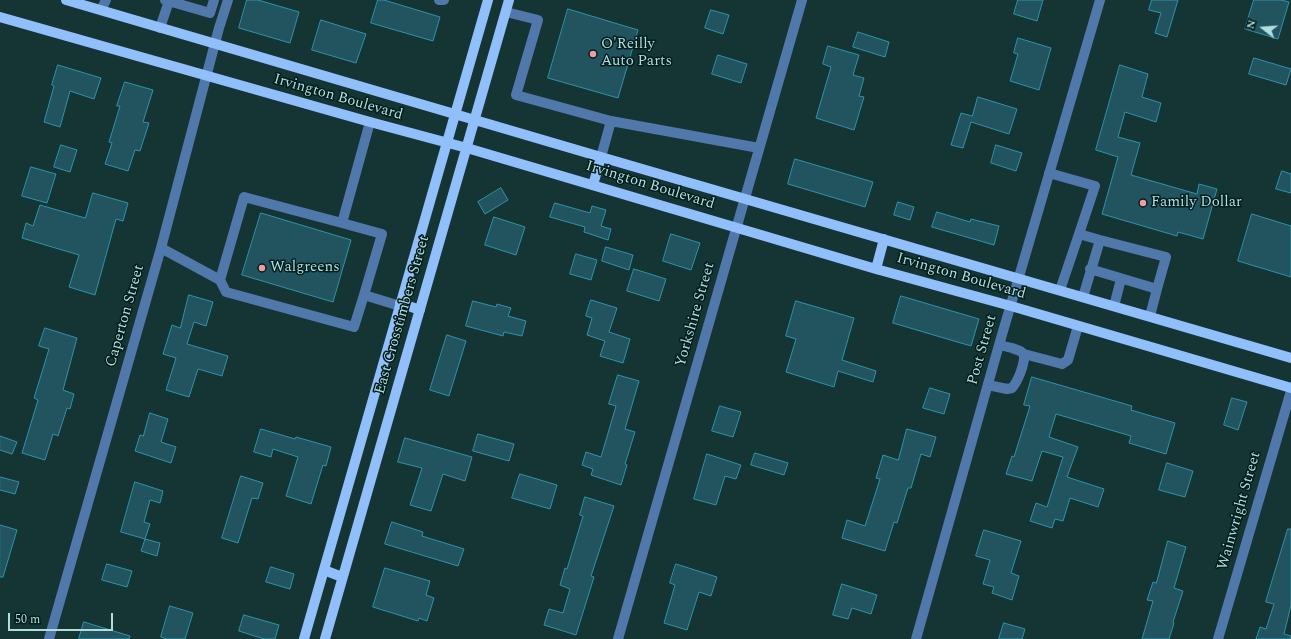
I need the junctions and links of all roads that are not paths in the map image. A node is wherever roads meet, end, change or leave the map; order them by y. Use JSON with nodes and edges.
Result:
{"nodes":[{"id":1,"x":66,"y":0,"type":"edge"},
{"id":2,"x":106,"y":0,"type":"edge"},
{"id":3,"x":167,"y":0,"type":"edge"},
{"id":4,"x":214,"y":0,"type":"edge"},
{"id":5,"x":228,"y":0,"type":"edge"},
{"id":6,"x":439,"y":0,"type":"edge"},
{"id":7,"x":444,"y":0,"type":"edge"},
{"id":8,"x":509,"y":0,"type":"edge"},
{"id":9,"x":802,"y":0,"type":"edge"},
{"id":10,"x":1100,"y":0,"type":"edge"},
{"id":11,"x":485,"y":1,"type":"edge"},
{"id":12,"x":101,"y":10,"type":"junction"},
{"id":13,"x":506,"y":12,"type":"junction"},
{"id":14,"x":0,"y":17,"type":"edge"},
{"id":15,"x":160,"y":28,"type":"junction"},
{"id":16,"x":215,"y":44,"type":"junction"},
{"id":17,"x":207,"y":76,"type":"junction"},
{"id":18,"x":455,"y":114,"type":"junction"},
{"id":19,"x":475,"y":120,"type":"junction"},
{"id":20,"x":611,"y":121,"type":"junction"},
{"id":21,"x":370,"y":122,"type":"junction"},
{"id":22,"x":447,"y":143,"type":"junction"},
{"id":23,"x":467,"y":148,"type":"junction"},
{"id":24,"x":759,"y":148,"type":"junction"},
{"id":25,"x":601,"y":157,"type":"junction"},
{"id":26,"x":1050,"y":173,"type":"junction"},
{"id":27,"x":593,"y":185,"type":"junction"},
{"id":28,"x":744,"y":199,"type":"junction"},
{"id":29,"x":342,"y":223,"type":"junction"},
{"id":30,"x":737,"y":228,"type":"junction"},
{"id":31,"x":1079,"y":234,"type":"junction"},
{"id":32,"x":884,"y":239,"type":"junction"},
{"id":33,"x":1100,"y":240,"type":"junction"},
{"id":34,"x":161,"y":248,"type":"junction"},
{"id":35,"x":876,"y":269,"type":"junction"},
{"id":36,"x":1090,"y":269,"type":"junction"},
{"id":37,"x":1019,"y":278,"type":"junction"},
{"id":38,"x":1121,"y":279,"type":"junction"},
{"id":39,"x":220,"y":280,"type":"junction"},
{"id":40,"x":1157,"y":289,"type":"junction"},
{"id":41,"x":1060,"y":290,"type":"junction"},
{"id":42,"x":364,"y":295,"type":"junction"},
{"id":43,"x":1082,"y":297,"type":"junction"},
{"id":44,"x":400,"y":305,"type":"junction"},
{"id":45,"x":1011,"y":306,"type":"junction"},
{"id":46,"x":1114,"y":306,"type":"junction"},
{"id":47,"x":420,"y":310,"type":"junction"},
{"id":48,"x":1150,"y":316,"type":"junction"},
{"id":49,"x":1078,"y":326,"type":"junction"},
{"id":50,"x":999,"y":345,"type":"junction"},
{"id":51,"x":1024,"y":354,"type":"junction"},
{"id":52,"x":1291,"y":358,"type":"edge"},
{"id":53,"x":988,"y":385,"type":"junction"},
{"id":54,"x":1291,"y":389,"type":"edge"},
{"id":55,"x":324,"y":570,"type":"junction"},
{"id":56,"x":342,"y":577,"type":"junction"},
{"id":57,"x":48,"y":639,"type":"edge"},
{"id":58,"x":304,"y":639,"type":"edge"},
{"id":59,"x":325,"y":639,"type":"edge"},
{"id":60,"x":618,"y":639,"type":"edge"},
{"id":61,"x":916,"y":639,"type":"edge"},
{"id":62,"x":1218,"y":639,"type":"edge"}],
"edges":[{"from":1,"to":12,"type":"main road","name":"Irvington Boulevard"},
{"from":2,"to":12,"type":"street"},
{"from":3,"to":4,"type":"street"},
{"from":3,"to":15,"type":"street"},
{"from":5,"to":16,"type":"street","name":"Caperton Street"},
{"from":6,"to":7,"type":"street"},
{"from":8,"to":13,"type":"main road","name":"East Crosstimbers Street"},
{"from":9,"to":24,"type":"street","name":"Yorkshire Street"},
{"from":10,"to":26,"type":"street","name":"Post Street"},
{"from":11,"to":18,"type":"main road","name":"East Crosstimbers Street"},
{"from":12,"to":15,"type":"main road","name":"Irvington Boulevard"},
{"from":13,"to":19,"type":"main road","name":"East Crosstimbers Street"},
{"from":13,"to":20,"type":"street"},
{"from":14,"to":17,"type":"main road","name":"Irvington Boulevard"},
{"from":15,"to":16,"type":"main road","name":"Irvington Boulevard"},
{"from":16,"to":17,"type":"street","name":"Caperton Street"},
{"from":16,"to":18,"type":"main road","name":"Irvington Boulevard"},
{"from":17,"to":21,"type":"main road","name":"Irvington Boulevard"},
{"from":17,"to":34,"type":"street","name":"Caperton Street"},
{"from":18,"to":19,"type":"main road","name":"Irvington Boulevard"},
{"from":18,"to":22,"type":"main road","name":"East Crosstimbers Street"},
{"from":19,"to":23,"type":"main road","name":"East Crosstimbers Street"},
{"from":19,"to":25,"type":"main road","name":"Irvington Boulevard"},
{"from":20,"to":24,"type":"street"},
{"from":20,"to":25,"type":"street"},
{"from":21,"to":22,"type":"main road","name":"Irvington Boulevard"},
{"from":21,"to":29,"type":"street"},
{"from":22,"to":23,"type":"main road","name":"Irvington Boulevard"},
{"from":22,"to":44,"type":"main road","name":"East Crosstimbers Street"},
{"from":23,"to":27,"type":"main road","name":"Irvington Boulevard"},
{"from":23,"to":47,"type":"main road","name":"East Crosstimbers Street"},
{"from":24,"to":28,"type":"street","name":"Yorkshire Street"},
{"from":25,"to":27,"type":"main road"},
{"from":25,"to":28,"type":"main road","name":"Irvington Boulevard"},
{"from":26,"to":31,"type":"street"},
{"from":26,"to":37,"type":"street","name":"Post Street"},
{"from":27,"to":30,"type":"main road","name":"Irvington Boulevard"},
{"from":28,"to":30,"type":"street","name":"Yorkshire Street"},
{"from":28,"to":32,"type":"main road","name":"Irvington Boulevard"},
{"from":29,"to":39,"type":"street"},
{"from":29,"to":42,"type":"street"},
{"from":30,"to":35,"type":"main road","name":"Irvington Boulevard"},
{"from":30,"to":60,"type":"street","name":"Yorkshire Street"},
{"from":31,"to":33,"type":"street"},
{"from":31,"to":41,"type":"street"},
{"from":32,"to":35,"type":"main road"},
{"from":32,"to":37,"type":"main road","name":"Irvington Boulevard"},
{"from":33,"to":36,"type":"street"},
{"from":33,"to":40,"type":"street"},
{"from":34,"to":39,"type":"street"},
{"from":34,"to":57,"type":"street","name":"Caperton Street"},
{"from":35,"to":45,"type":"main road","name":"Irvington Boulevard"},
{"from":36,"to":38,"type":"street"},
{"from":36,"to":43,"type":"street"},
{"from":37,"to":41,"type":"main road","name":"Irvington Boulevard"},
{"from":37,"to":45,"type":"street","name":"Post Street"},
{"from":38,"to":40,"type":"street"},
{"from":38,"to":46,"type":"street"},
{"from":39,"to":42,"type":"street"},
{"from":40,"to":48,"type":"street"},
{"from":41,"to":43,"type":"main road","name":"Irvington Boulevard"},
{"from":42,"to":44,"type":"street"},
{"from":43,"to":46,"type":"main road","name":"Irvington Boulevard"},
{"from":44,"to":47,"type":"main road"},
{"from":44,"to":55,"type":"main road","name":"East Crosstimbers Street"},
{"from":45,"to":49,"type":"main road","name":"Irvington Boulevard"},
{"from":45,"to":50,"type":"street","name":"Post Street"},
{"from":46,"to":48,"type":"main road","name":"Irvington Boulevard"},
{"from":47,"to":56,"type":"main road","name":"East Crosstimbers Street"},
{"from":48,"to":52,"type":"main road","name":"Irvington Boulevard"},
{"from":49,"to":51,"type":"street"},
{"from":49,"to":54,"type":"main road","name":"Irvington Boulevard"},
{"from":50,"to":51,"type":"street"},
{"from":50,"to":53,"type":"street","name":"Post Street"},
{"from":51,"to":53,"type":"street"},
{"from":53,"to":61,"type":"street","name":"Post Street"},
{"from":54,"to":62,"type":"street","name":"Wainwright Street"},
{"from":55,"to":56,"type":"main road"},
{"from":55,"to":58,"type":"main road","name":"East Crosstimbers Street"},
{"from":56,"to":59,"type":"main road","name":"East Crosstimbers Street"}]}
